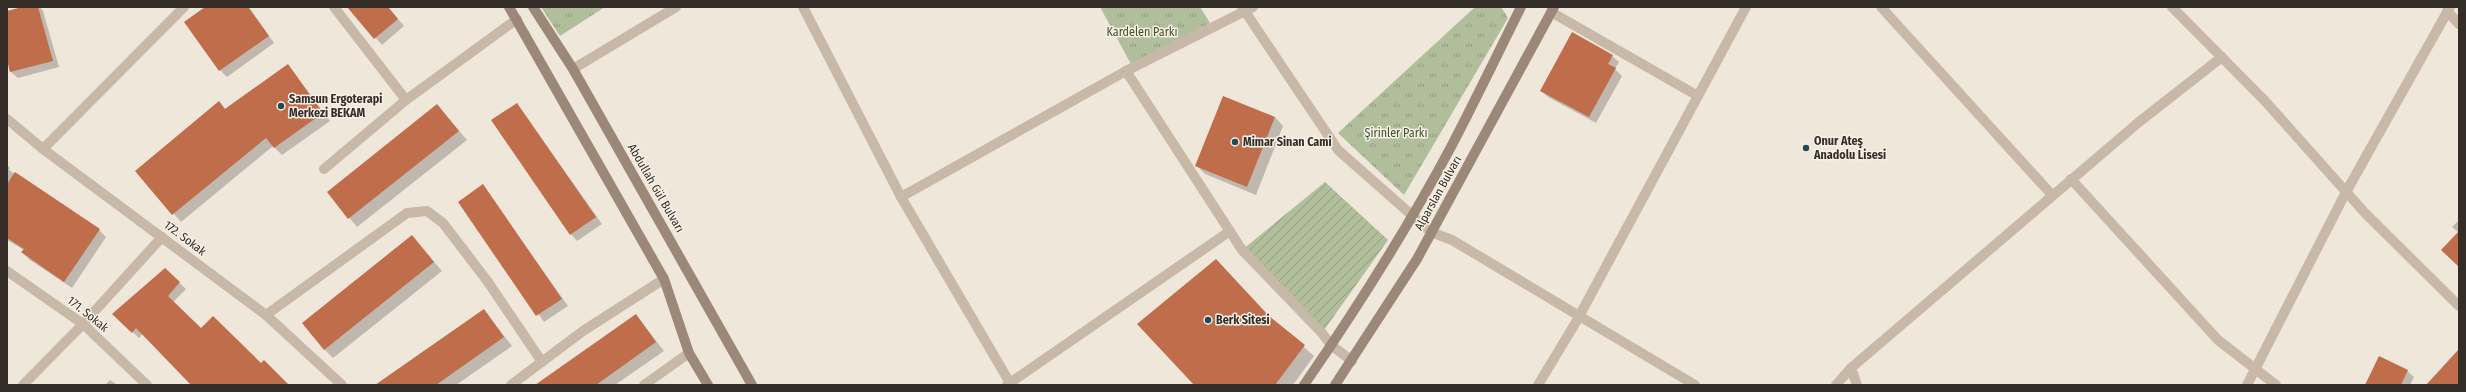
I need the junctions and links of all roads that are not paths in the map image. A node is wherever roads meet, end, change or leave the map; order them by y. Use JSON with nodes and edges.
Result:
{"nodes":[{"id":1,"x":184,"y":7,"type":"edge"},
{"id":2,"x":334,"y":7,"type":"edge"},
{"id":3,"x":509,"y":7,"type":"edge"},
{"id":4,"x":533,"y":7,"type":"edge"},
{"id":5,"x":676,"y":7,"type":"edge"},
{"id":6,"x":803,"y":7,"type":"edge"},
{"id":7,"x":1521,"y":7,"type":"edge"},
{"id":8,"x":1746,"y":7,"type":"edge"},
{"id":9,"x":1881,"y":7,"type":"edge"},
{"id":10,"x":2172,"y":7,"type":"edge"},
{"id":11,"x":1247,"y":8,"type":"edge"},
{"id":12,"x":1553,"y":9,"type":"edge"},
{"id":13,"x":2449,"y":9,"type":"edge"},
{"id":14,"x":517,"y":19,"type":"junction"},
{"id":15,"x":2459,"y":24,"type":"edge"},
{"id":16,"x":2222,"y":57,"type":"junction"},
{"id":17,"x":574,"y":68,"type":"junction"},
{"id":18,"x":1126,"y":71,"type":"junction"},
{"id":19,"x":1698,"y":96,"type":"junction"},
{"id":20,"x":406,"y":100,"type":"junction"},
{"id":21,"x":7,"y":119,"type":"edge"},
{"id":22,"x":43,"y":149,"type":"junction"},
{"id":23,"x":324,"y":169,"type":"dead end"},
{"id":24,"x":2071,"y":179,"type":"junction"},
{"id":25,"x":2346,"y":192,"type":"junction"},
{"id":26,"x":2052,"y":195,"type":"junction"},
{"id":27,"x":901,"y":197,"type":"junction"},
{"id":28,"x":1412,"y":216,"type":"junction"},
{"id":29,"x":1230,"y":230,"type":"junction"},
{"id":30,"x":1431,"y":232,"type":"junction"},
{"id":31,"x":162,"y":237,"type":"junction"},
{"id":32,"x":7,"y":271,"type":"edge"},
{"id":33,"x":664,"y":279,"type":"junction"},
{"id":34,"x":2459,"y":306,"type":"edge"},
{"id":35,"x":266,"y":315,"type":"junction"},
{"id":36,"x":1579,"y":315,"type":"junction"},
{"id":37,"x":83,"y":324,"type":"junction"},
{"id":38,"x":1331,"y":345,"type":"junction"},
{"id":39,"x":689,"y":352,"type":"junction"},
{"id":40,"x":1352,"y":361,"type":"junction"},
{"id":41,"x":542,"y":362,"type":"junction"},
{"id":42,"x":1851,"y":368,"type":"junction"},
{"id":43,"x":2256,"y":368,"type":"junction"},
{"id":44,"x":1009,"y":384,"type":"edge"},
{"id":45,"x":23,"y":385,"type":"edge"},
{"id":46,"x":147,"y":385,"type":"edge"},
{"id":47,"x":342,"y":385,"type":"edge"},
{"id":48,"x":511,"y":385,"type":"edge"},
{"id":49,"x":644,"y":385,"type":"edge"},
{"id":50,"x":708,"y":385,"type":"edge"},
{"id":51,"x":752,"y":385,"type":"edge"},
{"id":52,"x":1304,"y":385,"type":"edge"},
{"id":53,"x":1334,"y":385,"type":"edge"},
{"id":54,"x":1538,"y":385,"type":"edge"},
{"id":55,"x":1695,"y":385,"type":"edge"},
{"id":56,"x":1836,"y":385,"type":"edge"},
{"id":57,"x":1858,"y":385,"type":"edge"},
{"id":58,"x":2247,"y":385,"type":"edge"},
{"id":59,"x":2276,"y":385,"type":"edge"}],
"edges":[{"from":1,"to":22,"type":"street"},
{"from":2,"to":20,"type":"street"},
{"from":3,"to":14,"type":"main road"},
{"from":4,"to":17,"type":"main road","name":"Abdullah Gül Bulvarı"},
{"from":5,"to":17,"type":"street"},
{"from":6,"to":27,"type":"street"},
{"from":7,"to":28,"type":"main road","name":"Alparslan Bulvarı"},
{"from":8,"to":19,"type":"street"},
{"from":9,"to":26,"type":"street"},
{"from":10,"to":16,"type":"street"},
{"from":11,"to":18,"type":"street"},
{"from":11,"to":28,"type":"street"},
{"from":12,"to":19,"type":"street"},
{"from":12,"to":30,"type":"main road","name":"Alparslan Bulvarı"},
{"from":13,"to":15,"type":"street"},
{"from":13,"to":25,"type":"street"},
{"from":14,"to":20,"type":"street"},
{"from":14,"to":33,"type":"main road"},
{"from":16,"to":24,"type":"street"},
{"from":16,"to":25,"type":"street"},
{"from":17,"to":51,"type":"main road","name":"Abdullah Gül Bulvarı"},
{"from":18,"to":27,"type":"street"},
{"from":18,"to":29,"type":"street"},
{"from":19,"to":36,"type":"street"},
{"from":20,"to":23,"type":"street"},
{"from":21,"to":22,"type":"street","name":"172. Sokak"},
{"from":22,"to":31,"type":"street","name":"172. Sokak"},
{"from":24,"to":26,"type":"street"},
{"from":24,"to":43,"type":"street"},
{"from":25,"to":34,"type":"street"},
{"from":25,"to":43,"type":"street"},
{"from":26,"to":42,"type":"street"},
{"from":27,"to":44,"type":"street"},
{"from":28,"to":30,"type":"street"},
{"from":28,"to":38,"type":"main road","name":"Alparslan Bulvarı"},
{"from":29,"to":38,"type":"street"},
{"from":29,"to":44,"type":"street"},
{"from":30,"to":36,"type":"street"},
{"from":30,"to":40,"type":"main road","name":"Alparslan Bulvarı"},
{"from":31,"to":35,"type":"street","name":"172. Sokak"},
{"from":31,"to":37,"type":"street"},
{"from":32,"to":37,"type":"street","name":"171. Sokak"},
{"from":33,"to":39,"type":"main road"},
{"from":33,"to":41,"type":"street"},
{"from":35,"to":41,"type":"street"},
{"from":35,"to":47,"type":"street","name":"172. Sokak"},
{"from":36,"to":54,"type":"street"},
{"from":36,"to":55,"type":"street"},
{"from":37,"to":45,"type":"street"},
{"from":37,"to":46,"type":"street","name":"171. Sokak"},
{"from":38,"to":40,"type":"street"},
{"from":38,"to":52,"type":"main road","name":"Alparslan Bulvarı"},
{"from":39,"to":49,"type":"street"},
{"from":39,"to":50,"type":"main road"},
{"from":40,"to":53,"type":"main road","name":"Alparslan Bulvarı"},
{"from":41,"to":48,"type":"street"},
{"from":42,"to":56,"type":"street"},
{"from":42,"to":57,"type":"street"},
{"from":43,"to":58,"type":"street"},
{"from":43,"to":59,"type":"street"}]}
